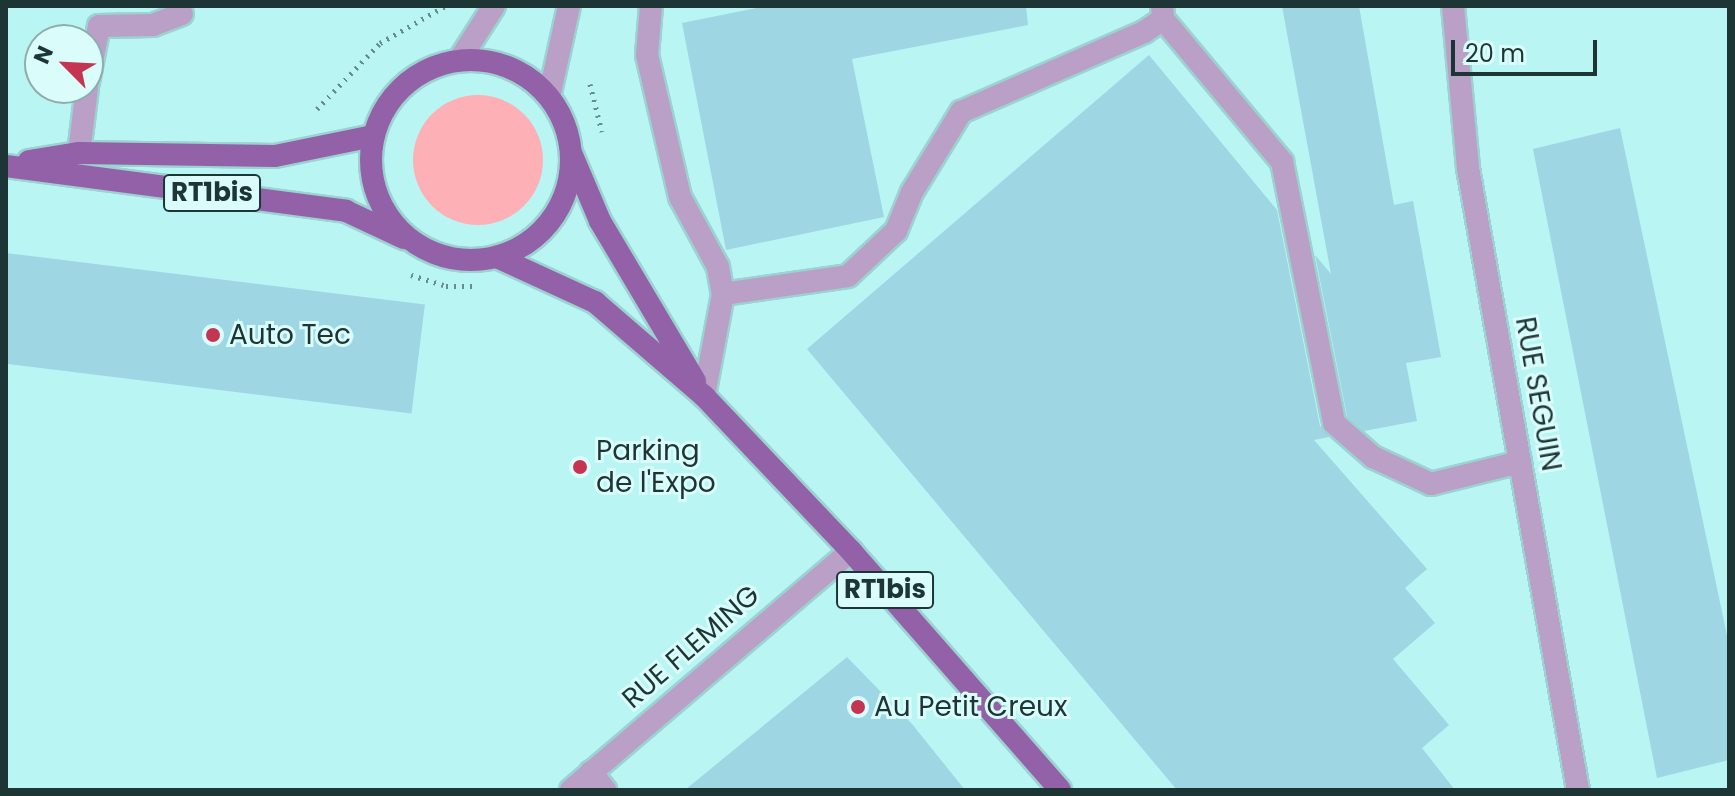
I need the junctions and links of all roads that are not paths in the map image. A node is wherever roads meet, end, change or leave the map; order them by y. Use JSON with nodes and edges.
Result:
{"nodes":[{"id":1,"x":494,"y":6,"type":"edge"},
{"id":2,"x":569,"y":6,"type":"edge"},
{"id":3,"x":651,"y":6,"type":"edge"},
{"id":4,"x":1453,"y":6,"type":"edge"},
{"id":5,"x":188,"y":9,"type":"edge"},
{"id":6,"x":1163,"y":12,"type":"edge"},
{"id":7,"x":104,"y":26,"type":"edge"},
{"id":8,"x":460,"y":59,"type":"junction"},
{"id":9,"x":549,"y":97,"type":"junction"},
{"id":10,"x":85,"y":104,"type":"edge"},
{"id":11,"x":373,"y":136,"type":"junction"},
{"id":12,"x":79,"y":153,"type":"junction"},
{"id":13,"x":572,"y":154,"type":"junction"},
{"id":14,"x":6,"y":166,"type":"edge"},
{"id":15,"x":412,"y":242,"type":"junction"},
{"id":16,"x":497,"y":257,"type":"junction"},
{"id":17,"x":723,"y":294,"type":"junction"},
{"id":18,"x":704,"y":396,"type":"junction"},
{"id":19,"x":1520,"y":462,"type":"junction"},
{"id":20,"x":851,"y":551,"type":"junction"},
{"id":21,"x":598,"y":781,"type":"edge"},
{"id":22,"x":571,"y":790,"type":"edge"},
{"id":23,"x":1060,"y":790,"type":"edge"},
{"id":24,"x":1578,"y":790,"type":"edge"}],
"edges":[{"from":1,"to":8,"type":"street"},
{"from":2,"to":9,"type":"street"},
{"from":3,"to":17,"type":"street"},
{"from":4,"to":19,"type":"street","name":"RUE SEGUIN"},
{"from":5,"to":7,"type":"street"},
{"from":6,"to":17,"type":"street"},
{"from":6,"to":19,"type":"street"},
{"from":8,"to":9,"type":"main road"},
{"from":8,"to":11,"type":"main road"},
{"from":9,"to":13,"type":"main road"},
{"from":10,"to":12,"type":"street"},
{"from":11,"to":12,"type":"main road","number":"RT1bis"},
{"from":11,"to":15,"type":"main road"},
{"from":12,"to":14,"type":"main road","number":"RT1bis"},
{"from":13,"to":16,"type":"main road"},
{"from":13,"to":18,"type":"main road","number":"RT1bis"},
{"from":14,"to":15,"type":"main road","number":"RT1bis"},
{"from":15,"to":16,"type":"main road"},
{"from":16,"to":18,"type":"main road","number":"RT1bis"},
{"from":17,"to":18,"type":"street"},
{"from":18,"to":20,"type":"main road","number":"RT1bis"},
{"from":19,"to":24,"type":"street","name":"RUE SEGUIN"},
{"from":20,"to":21,"type":"street","name":"RUE FLEMING"},
{"from":20,"to":23,"type":"main road","number":"RT1bis"},
{"from":21,"to":22,"type":"street","name":"RUE FLEMING"}]}
